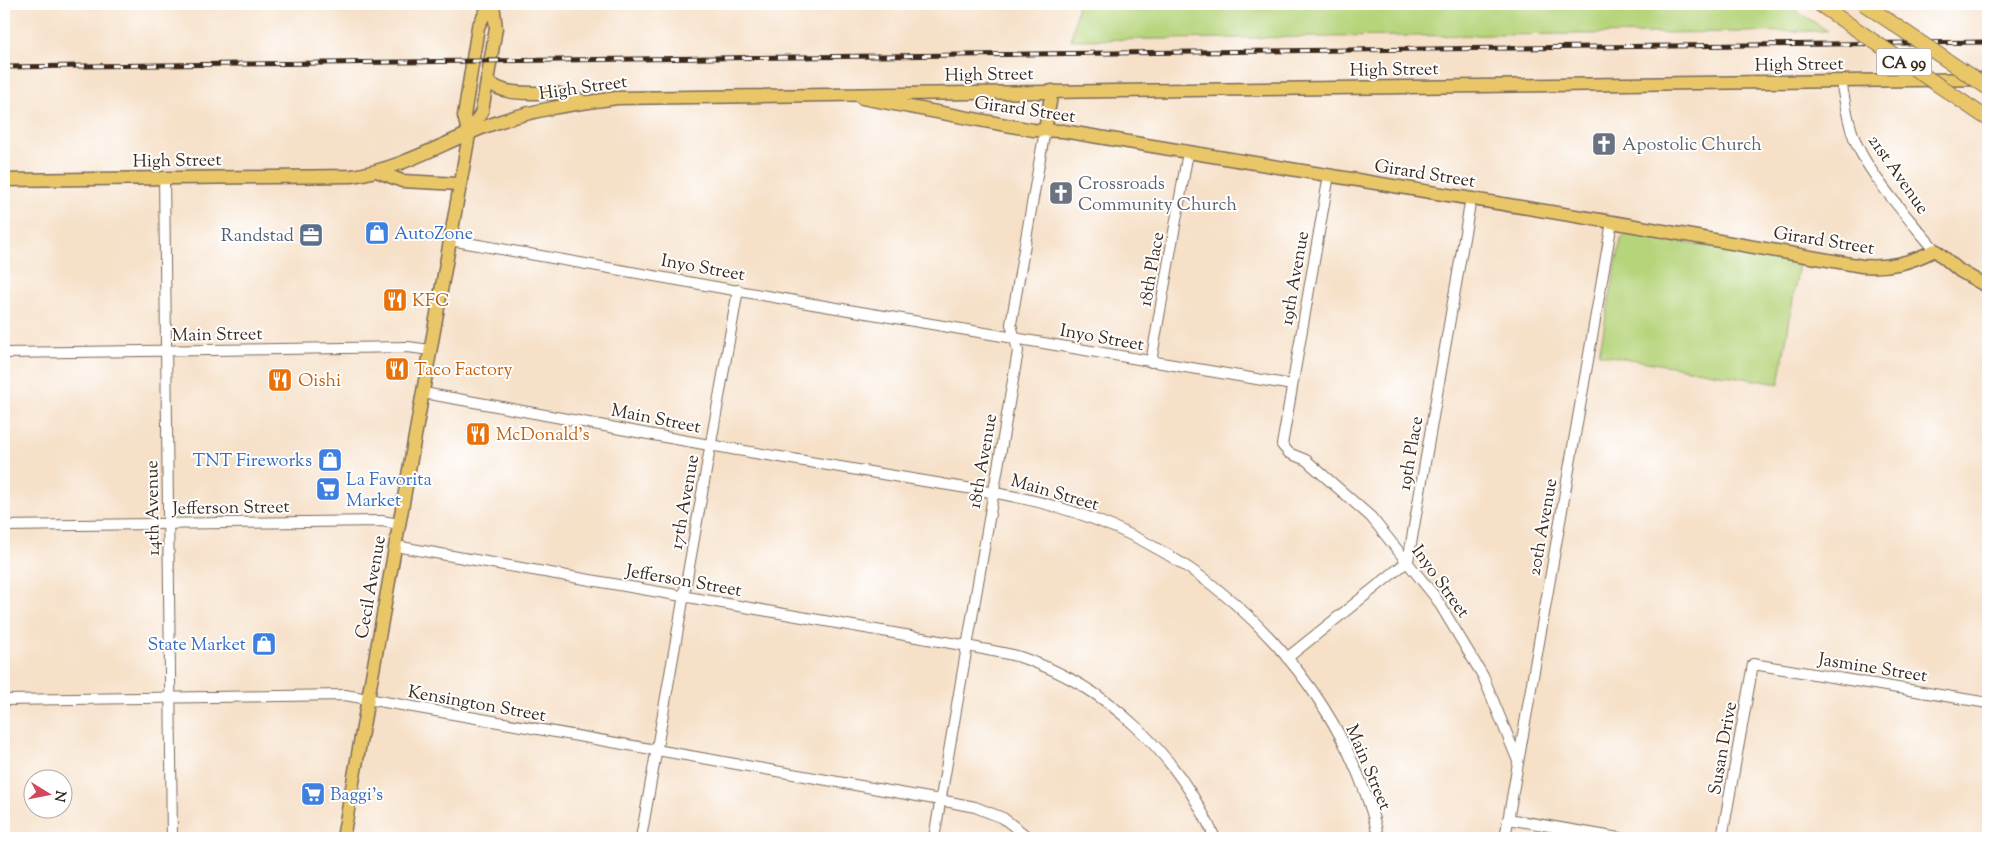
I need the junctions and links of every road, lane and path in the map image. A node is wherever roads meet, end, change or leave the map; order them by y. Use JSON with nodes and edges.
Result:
{"nodes":[{"id":1,"x":491,"y":4,"type":"edge"},
{"id":2,"x":1819,"y":4,"type":"edge"},
{"id":3,"x":1864,"y":4,"type":"edge"},
{"id":4,"x":1988,"y":79,"type":"edge"},
{"id":5,"x":487,"y":81,"type":"junction"},
{"id":6,"x":1841,"y":81,"type":"junction"},
{"id":7,"x":1988,"y":88,"type":"edge"},
{"id":8,"x":1052,"y":90,"type":"junction"},
{"id":9,"x":843,"y":93,"type":"junction"},
{"id":10,"x":587,"y":102,"type":"junction"},
{"id":11,"x":1988,"y":119,"type":"edge"},
{"id":12,"x":1045,"y":130,"type":"junction"},
{"id":13,"x":469,"y":135,"type":"junction"},
{"id":14,"x":1188,"y":152,"type":"junction"},
{"id":15,"x":379,"y":172,"type":"junction"},
{"id":16,"x":1329,"y":175,"type":"junction"},
{"id":17,"x":164,"y":177,"type":"junction"},
{"id":18,"x":4,"y":180,"type":"edge"},
{"id":19,"x":460,"y":184,"type":"junction"},
{"id":20,"x":1471,"y":198,"type":"junction"},
{"id":21,"x":1612,"y":222,"type":"junction"},
{"id":22,"x":450,"y":240,"type":"junction"},
{"id":23,"x":1935,"y":250,"type":"junction"},
{"id":24,"x":1988,"y":287,"type":"edge"},
{"id":25,"x":738,"y":290,"type":"junction"},
{"id":26,"x":1014,"y":338,"type":"junction"},
{"id":27,"x":167,"y":350,"type":"junction"},
{"id":28,"x":430,"y":350,"type":"junction"},
{"id":29,"x":4,"y":353,"type":"edge"},
{"id":30,"x":1151,"y":362,"type":"junction"},
{"id":31,"x":1292,"y":385,"type":"junction"},
{"id":32,"x":422,"y":393,"type":"junction"},
{"id":33,"x":710,"y":446,"type":"junction"},
{"id":34,"x":994,"y":493,"type":"junction"},
{"id":35,"x":169,"y":524,"type":"junction"},
{"id":36,"x":399,"y":524,"type":"junction"},
{"id":37,"x":4,"y":526,"type":"edge"},
{"id":38,"x":395,"y":546,"type":"junction"},
{"id":39,"x":1408,"y":561,"type":"junction"},
{"id":40,"x":684,"y":596,"type":"junction"},
{"id":41,"x":968,"y":646,"type":"junction"},
{"id":42,"x":1287,"y":658,"type":"junction"},
{"id":43,"x":1753,"y":664,"type":"joint"},
{"id":44,"x":171,"y":697,"type":"junction"},
{"id":45,"x":4,"y":700,"type":"edge"},
{"id":46,"x":368,"y":700,"type":"junction"},
{"id":47,"x":1988,"y":703,"type":"edge"},
{"id":48,"x":656,"y":750,"type":"junction"},
{"id":49,"x":1518,"y":761,"type":"junction"},
{"id":50,"x":940,"y":800,"type":"junction"},
{"id":51,"x":1508,"y":819,"type":"junction"},
{"id":52,"x":172,"y":838,"type":"edge"},
{"id":53,"x":343,"y":838,"type":"edge"},
{"id":54,"x":641,"y":838,"type":"edge"},
{"id":55,"x":934,"y":838,"type":"edge"},
{"id":56,"x":1029,"y":838,"type":"edge"},
{"id":57,"x":1215,"y":838,"type":"edge"},
{"id":58,"x":1379,"y":838,"type":"edge"},
{"id":59,"x":1505,"y":838,"type":"edge"},
{"id":60,"x":1620,"y":838,"type":"edge"},
{"id":61,"x":1722,"y":838,"type":"edge"}],
"edges":[{"from":1,"to":5,"type":"main road","name":"Cecil Avenue"},
{"from":1,"to":13,"type":"main road","name":"Cecil Avenue"},
{"from":2,"to":11,"type":"highway","number":"CA 99","bridge":true},
{"from":3,"to":7,"type":"highway","number":"CA 99","bridge":true},
{"from":4,"to":6,"type":"main road","name":"High Street"},
{"from":5,"to":10,"type":"main road"},
{"from":5,"to":13,"type":"main road","name":"Cecil Avenue"},
{"from":6,"to":8,"type":"main road","name":"High Street"},
{"from":6,"to":23,"type":"street","name":"21st Avenue"},
{"from":8,"to":9,"type":"main road","name":"High Street"},
{"from":8,"to":12,"type":"main road","name":"18th Avenue"},
{"from":9,"to":10,"type":"main road","name":"High Street"},
{"from":9,"to":12,"type":"main road","name":"Girard Street"},
{"from":10,"to":13,"type":"main road","name":"High Street"},
{"from":12,"to":14,"type":"main road","name":"Girard Street"},
{"from":12,"to":26,"type":"street","name":"18th Avenue"},
{"from":13,"to":15,"type":"main road","name":"High Street"},
{"from":13,"to":19,"type":"main road","name":"Cecil Avenue"},
{"from":14,"to":16,"type":"main road","name":"Girard Street"},
{"from":14,"to":30,"type":"street","name":"18th Place"},
{"from":15,"to":17,"type":"main road","name":"High Street"},
{"from":15,"to":19,"type":"main road"},
{"from":16,"to":20,"type":"main road","name":"Girard Street"},
{"from":16,"to":31,"type":"street","name":"19th Avenue"},
{"from":17,"to":18,"type":"main road","name":"High Street"},
{"from":17,"to":27,"type":"street","name":"14th Avenue"},
{"from":19,"to":22,"type":"main road","name":"Cecil Avenue"},
{"from":20,"to":21,"type":"main road","name":"Girard Street"},
{"from":20,"to":39,"type":"street","name":"19th Place"},
{"from":21,"to":23,"type":"main road","name":"Girard Street"},
{"from":21,"to":49,"type":"street","name":"20th Avenue"},
{"from":22,"to":25,"type":"street","name":"Inyo Street"},
{"from":22,"to":28,"type":"main road","name":"Cecil Avenue"},
{"from":23,"to":24,"type":"main road"},
{"from":25,"to":26,"type":"street","name":"Inyo Street"},
{"from":25,"to":33,"type":"street","name":"17th Avenue"},
{"from":26,"to":30,"type":"street","name":"Inyo Street"},
{"from":26,"to":34,"type":"street","name":"18th Avenue"},
{"from":27,"to":28,"type":"street","name":"Main Street"},
{"from":27,"to":29,"type":"street","name":"Main Street"},
{"from":27,"to":35,"type":"street","name":"14th Avenue"},
{"from":28,"to":32,"type":"main road","name":"Cecil Avenue"},
{"from":30,"to":31,"type":"street","name":"Inyo Street"},
{"from":31,"to":39,"type":"street","name":"Inyo Street"},
{"from":32,"to":33,"type":"street","name":"Main Street"},
{"from":32,"to":36,"type":"main road","name":"Cecil Avenue"},
{"from":33,"to":34,"type":"street","name":"Main Street"},
{"from":33,"to":40,"type":"street","name":"17th Avenue"},
{"from":34,"to":41,"type":"street","name":"18th Avenue"},
{"from":34,"to":42,"type":"street","name":"Main Street"},
{"from":35,"to":36,"type":"street","name":"Jefferson Street"},
{"from":35,"to":37,"type":"street","name":"Jefferson Street"},
{"from":35,"to":44,"type":"street","name":"14th Avenue"},
{"from":36,"to":38,"type":"main road","name":"Cecil Avenue"},
{"from":38,"to":40,"type":"street","name":"Jefferson Street"},
{"from":38,"to":46,"type":"main road","name":"Cecil Avenue"},
{"from":39,"to":42,"type":"street"},
{"from":39,"to":49,"type":"street","name":"Inyo Street"},
{"from":40,"to":41,"type":"street","name":"Jefferson Street"},
{"from":40,"to":48,"type":"street","name":"17th Avenue"},
{"from":41,"to":50,"type":"street","name":"18th Avenue"},
{"from":41,"to":57,"type":"street","name":"Jefferson Street"},
{"from":42,"to":58,"type":"street","name":"Main Street"},
{"from":43,"to":47,"type":"street","name":"Jasmine Street"},
{"from":43,"to":61,"type":"street","name":"Susan Drive"},
{"from":44,"to":45,"type":"street","name":"Kensington Street"},
{"from":44,"to":46,"type":"street","name":"Kensington Street"},
{"from":44,"to":52,"type":"street","name":"14th Avenue"},
{"from":46,"to":48,"type":"street","name":"Kensington Street"},
{"from":46,"to":53,"type":"main road","name":"Cecil Avenue"},
{"from":48,"to":50,"type":"street","name":"Kensington Street"},
{"from":48,"to":54,"type":"street","name":"17th Avenue"},
{"from":49,"to":51,"type":"street","name":"20th Avenue"},
{"from":50,"to":55,"type":"street","name":"18th Avenue"},
{"from":50,"to":56,"type":"street","name":"Kensington Street"},
{"from":51,"to":59,"type":"street","name":"20th Avenue"},
{"from":51,"to":60,"type":"street"}]}
